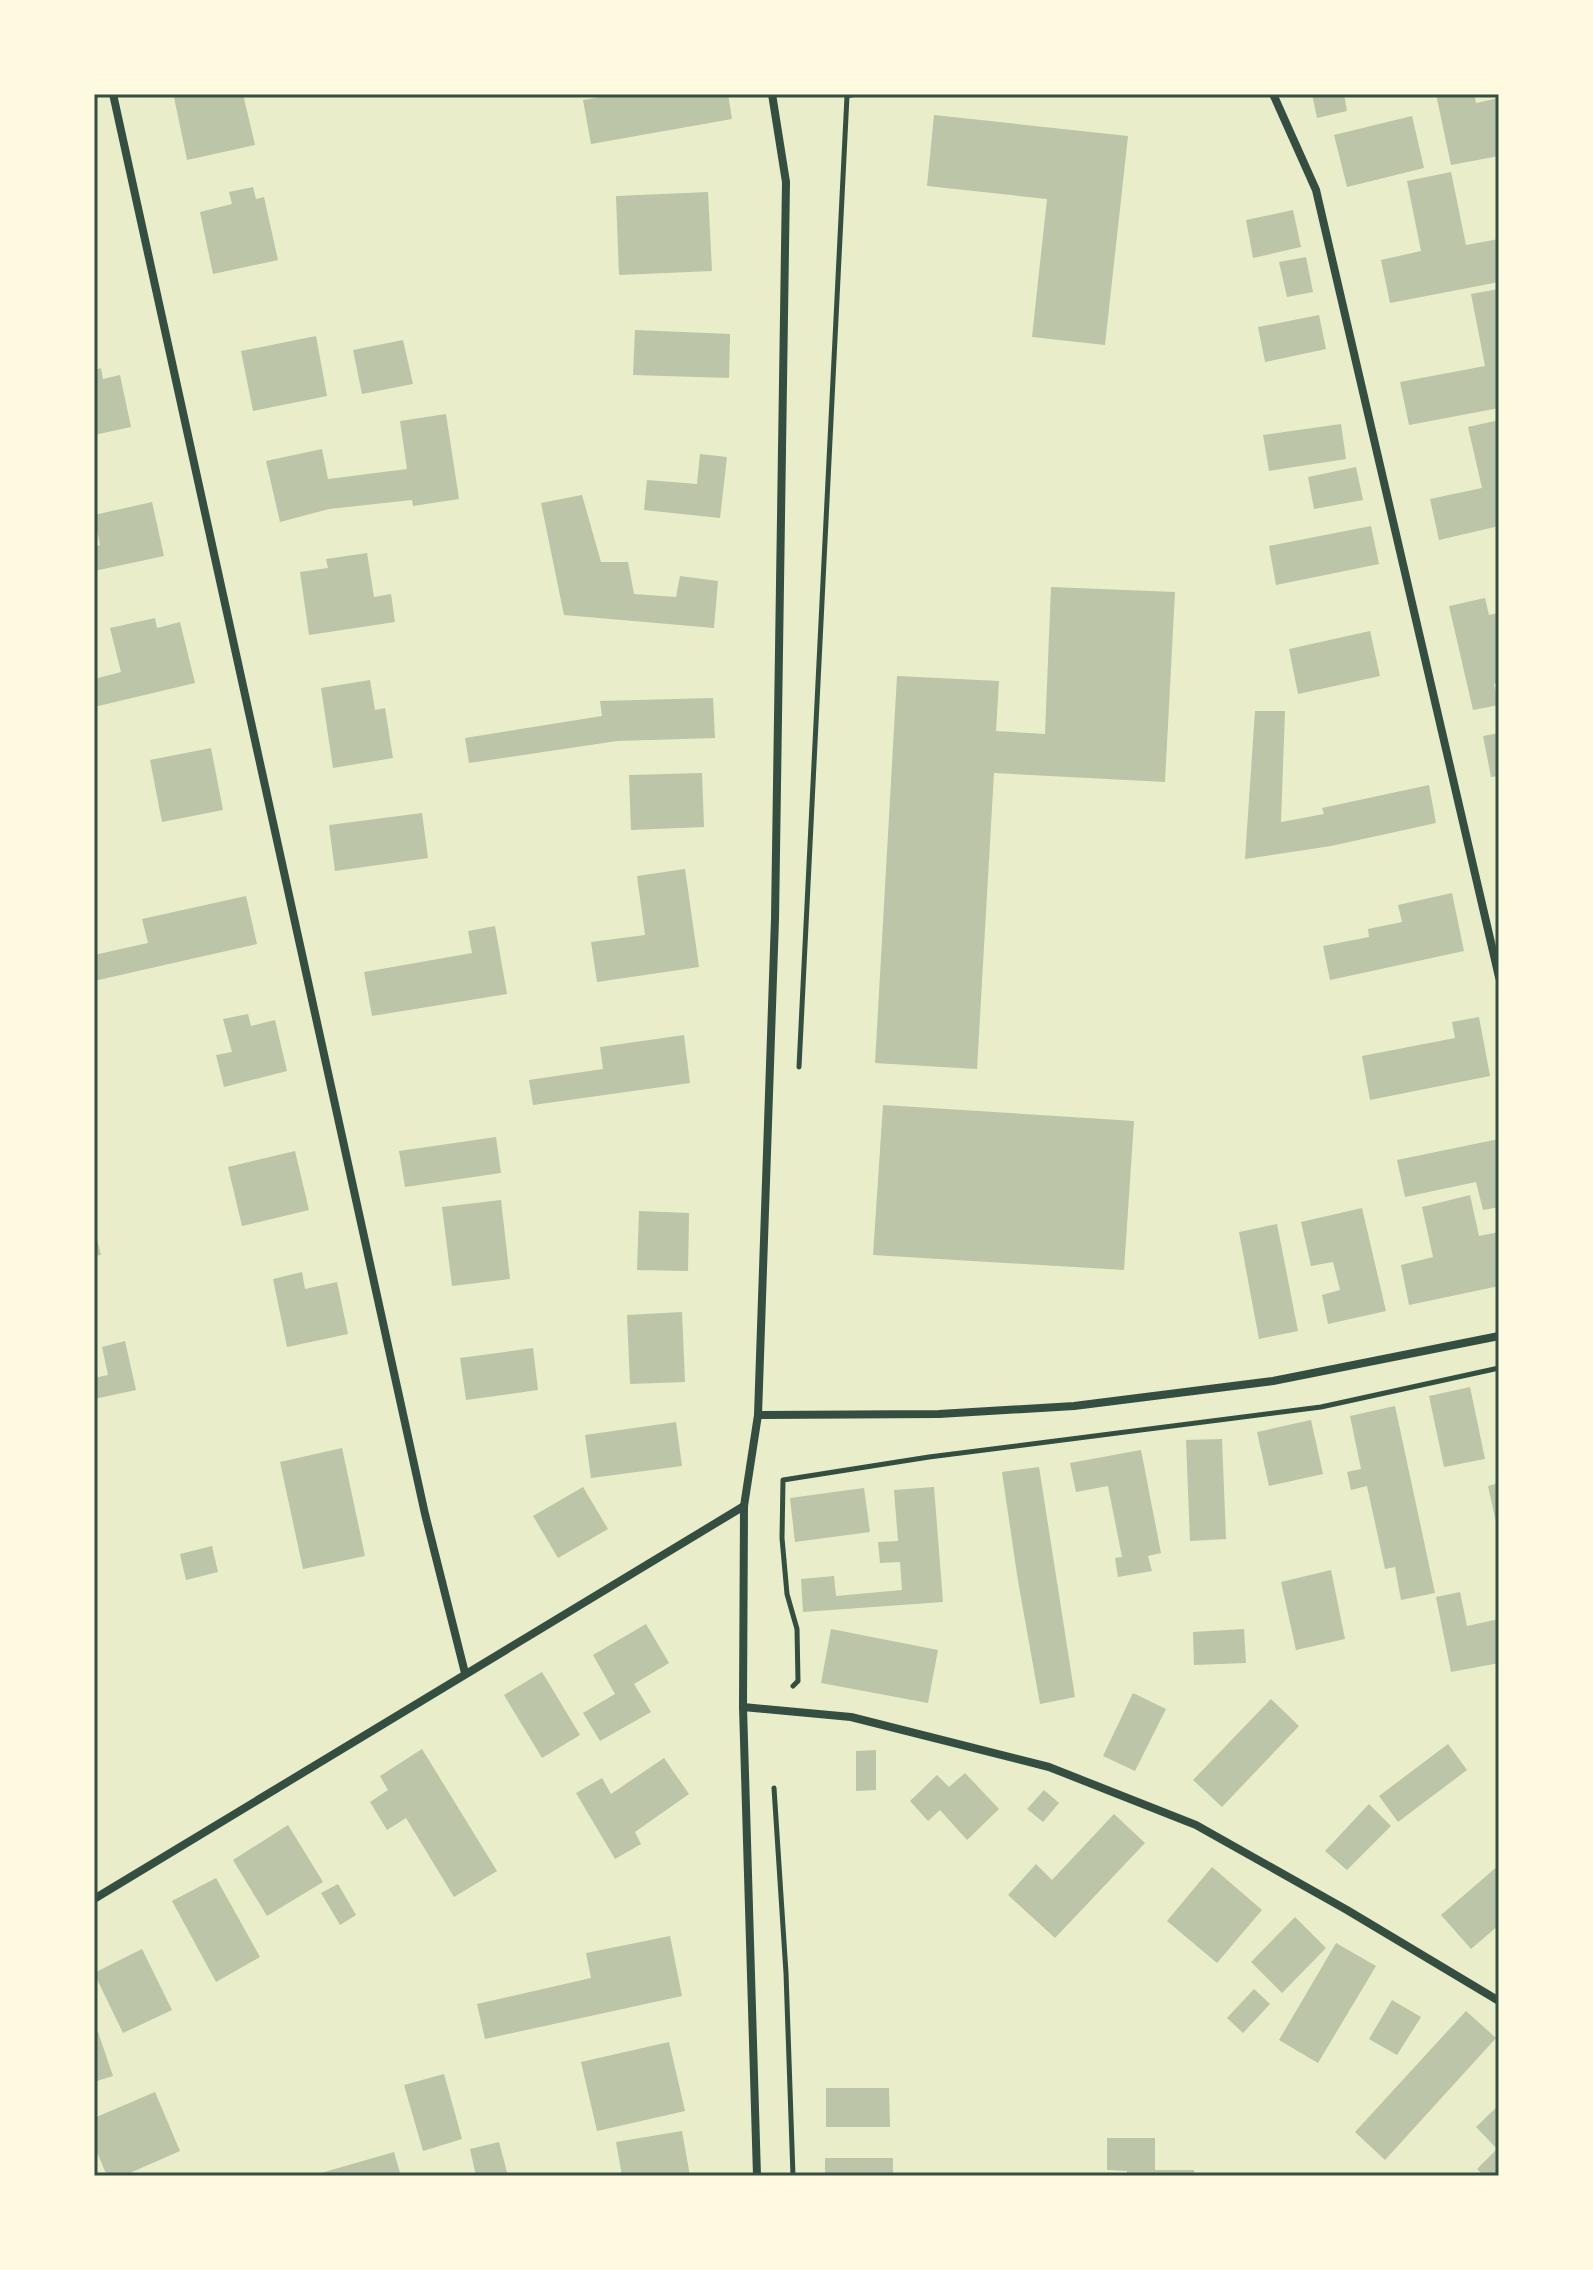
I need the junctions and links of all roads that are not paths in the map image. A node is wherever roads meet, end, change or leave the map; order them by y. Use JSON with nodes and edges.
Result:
{"nodes":[{"id":1,"x":113,"y":94,"type":"edge"},
{"id":2,"x":772,"y":94,"type":"edge"},
{"id":3,"x":1273,"y":94,"type":"edge"},
{"id":4,"x":1499,"y":977,"type":"edge"},
{"id":5,"x":1499,"y":1336,"type":"edge"},
{"id":6,"x":758,"y":1415,"type":"junction"},
{"id":7,"x":744,"y":1506,"type":"junction"},
{"id":8,"x":465,"y":1673,"type":"junction"},
{"id":9,"x":743,"y":1707,"type":"junction"},
{"id":10,"x":94,"y":1899,"type":"edge"},
{"id":11,"x":1499,"y":2001,"type":"edge"},
{"id":12,"x":757,"y":2176,"type":"edge"}],
"edges":[{"from":1,"to":8,"type":"street"},
{"from":2,"to":6,"type":"street"},
{"from":3,"to":4,"type":"street"},
{"from":5,"to":6,"type":"street"},
{"from":6,"to":7,"type":"street"},
{"from":7,"to":8,"type":"street"},
{"from":7,"to":9,"type":"street"},
{"from":8,"to":10,"type":"street"},
{"from":9,"to":11,"type":"street"},
{"from":9,"to":12,"type":"street"}]}
